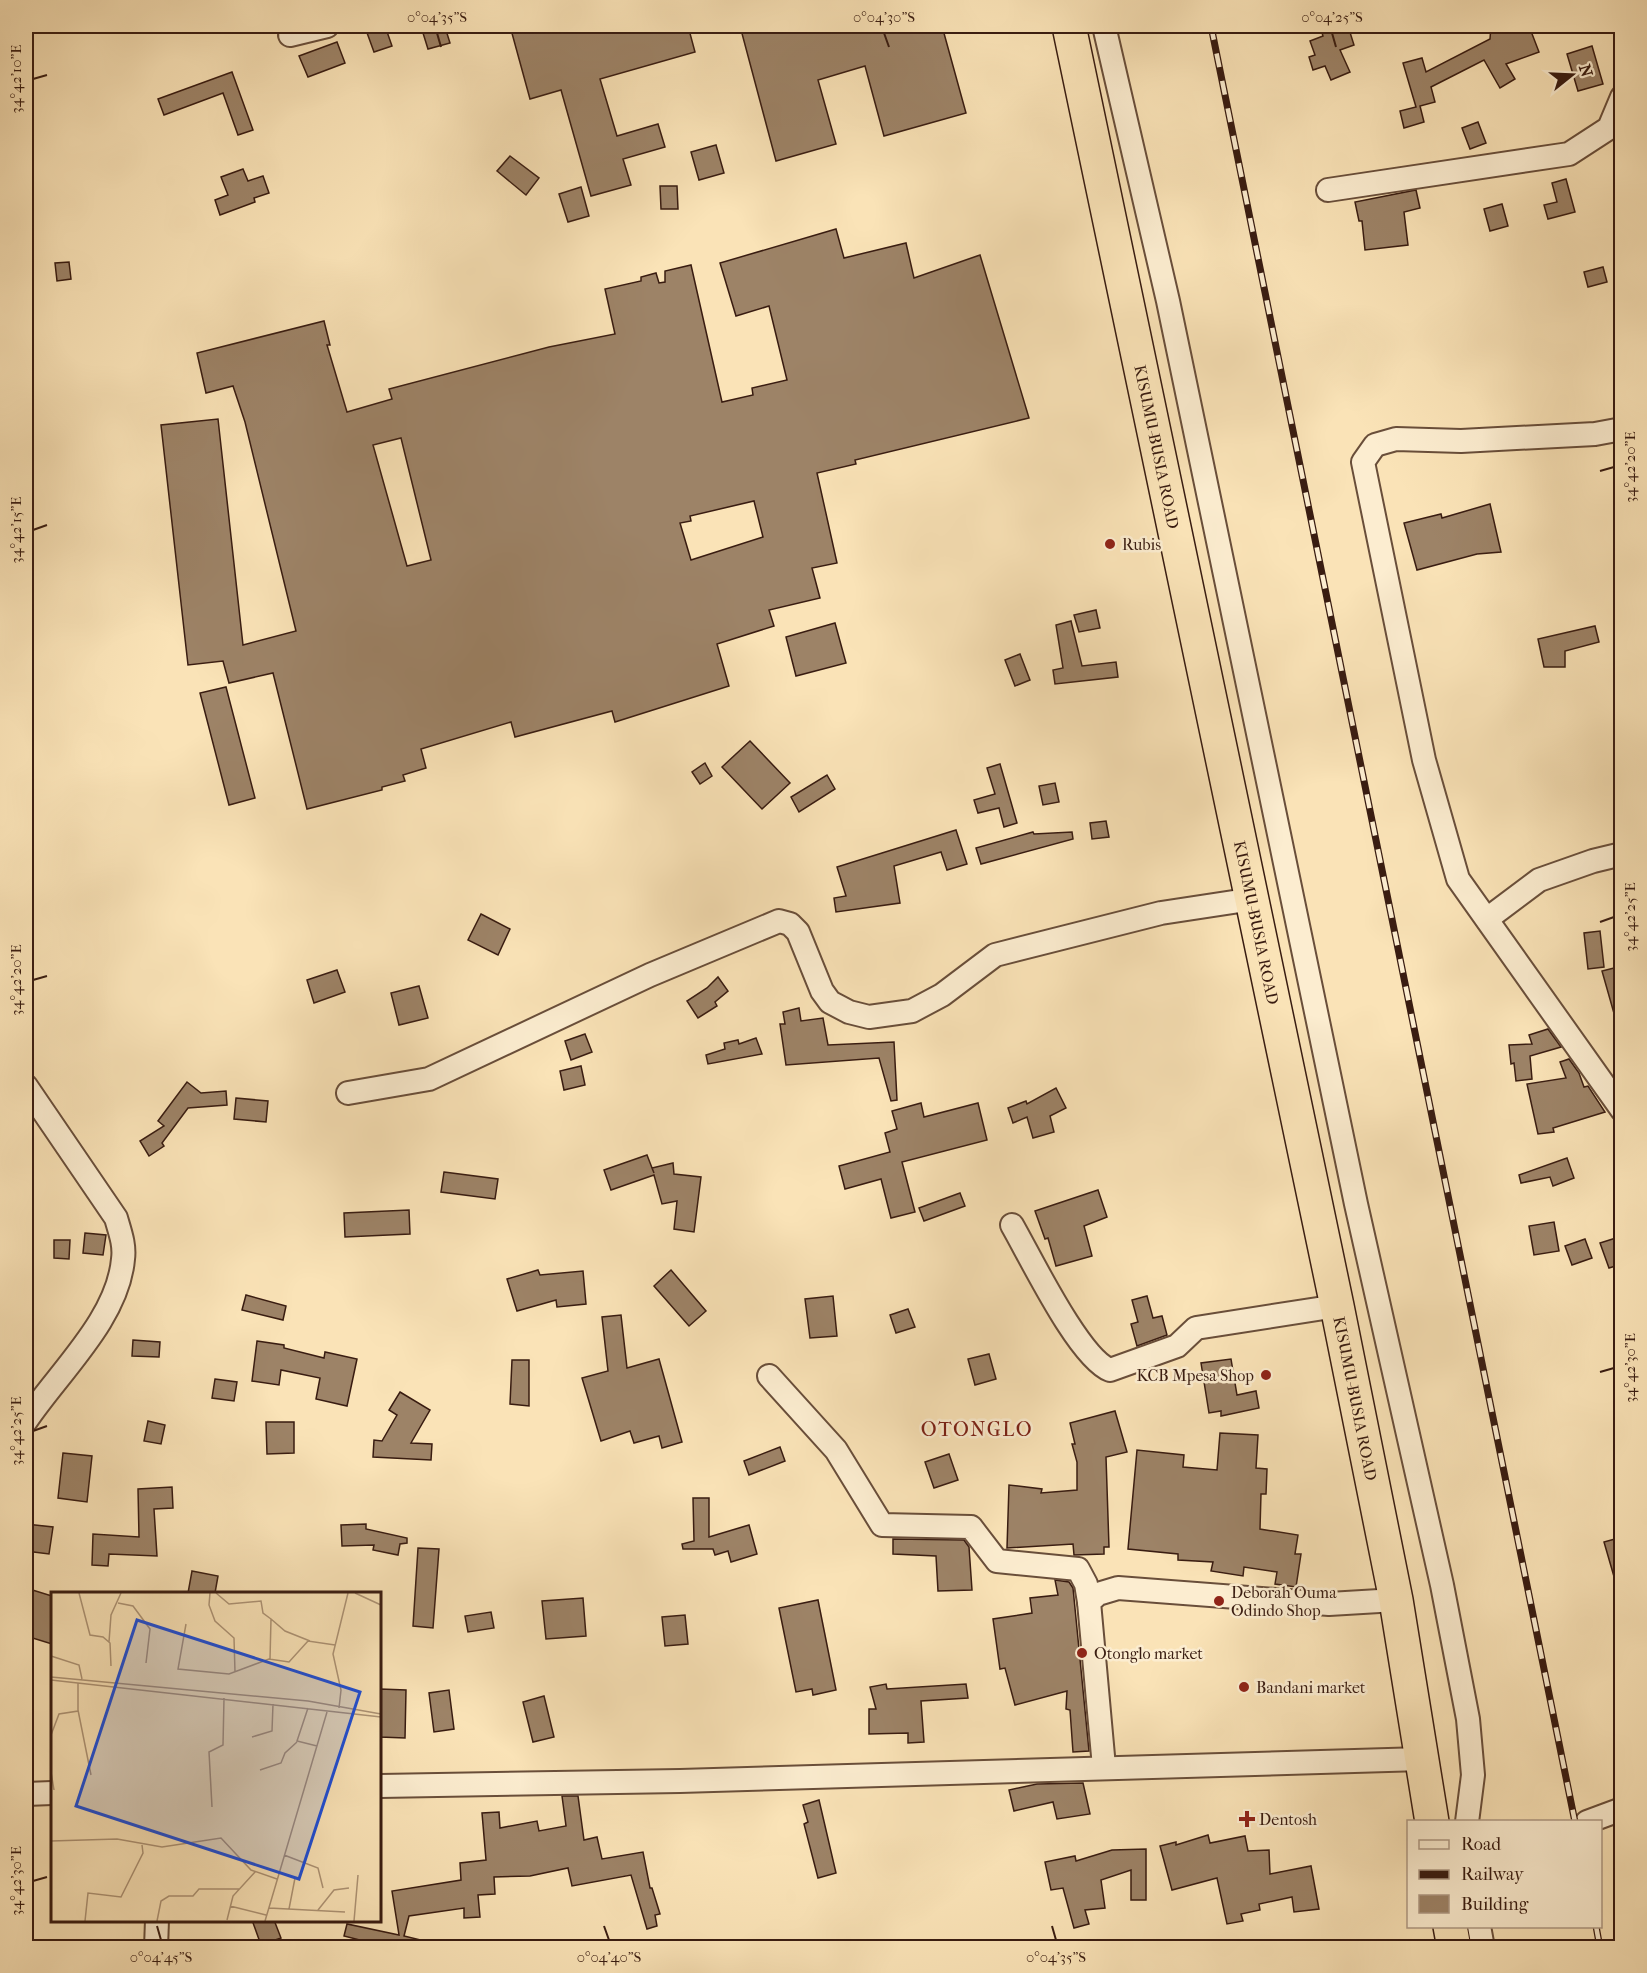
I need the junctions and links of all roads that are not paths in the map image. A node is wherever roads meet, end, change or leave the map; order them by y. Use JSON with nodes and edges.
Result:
{"nodes":[{"id":1,"x":327,"y":26,"type":"edge"},
{"id":2,"x":1069,"y":26,"type":"edge"},
{"id":3,"x":1104,"y":26,"type":"edge"},
{"id":4,"x":290,"y":35,"type":"dead end"},
{"id":5,"x":1622,"y":97,"type":"edge"},
{"id":6,"x":1328,"y":190,"type":"dead end"},
{"id":7,"x":1622,"y":429,"type":"edge"},
{"id":8,"x":1622,"y":854,"type":"edge"},
{"id":9,"x":1253,"y":899,"type":"junction"},
{"id":10,"x":1487,"y":919,"type":"junction"},
{"id":11,"x":26,"y":1086,"type":"edge"},
{"id":12,"x":348,"y":1093,"type":"dead end"},
{"id":13,"x":1622,"y":1110,"type":"edge"},
{"id":14,"x":1012,"y":1225,"type":"dead end"},
{"id":15,"x":1337,"y":1306,"type":"junction"},
{"id":16,"x":769,"y":1376,"type":"dead end"},
{"id":17,"x":26,"y":1421,"type":"edge"},
{"id":18,"x":1396,"y":1600,"type":"junction"},
{"id":19,"x":1089,"y":1602,"type":"junction"},
{"id":20,"x":1422,"y":1759,"type":"junction"},
{"id":21,"x":1104,"y":1767,"type":"junction"},
{"id":22,"x":381,"y":1786,"type":"edge"},
{"id":23,"x":51,"y":1793,"type":"edge"},
{"id":24,"x":26,"y":1794,"type":"edge"},
{"id":25,"x":1622,"y":1809,"type":"edge"},
{"id":26,"x":1432,"y":1820,"type":"edge"},
{"id":27,"x":1467,"y":1820,"type":"edge"},
{"id":28,"x":1590,"y":1820,"type":"edge"},
{"id":29,"x":157,"y":1922,"type":"edge"},
{"id":30,"x":1450,"y":1928,"type":"edge"},
{"id":31,"x":1479,"y":1928,"type":"edge"},
{"id":32,"x":156,"y":1947,"type":"edge"},
{"id":33,"x":1454,"y":1947,"type":"edge"},
{"id":34,"x":1483,"y":1947,"type":"edge"}],
"edges":[{"from":1,"to":4,"type":"street"},
{"from":2,"to":9,"type":"highway","name":"KISUMU-BUSIA ROAD"},
{"from":3,"to":27,"type":"street"},
{"from":5,"to":6,"type":"street"},
{"from":7,"to":10,"type":"street"},
{"from":8,"to":10,"type":"street"},
{"from":9,"to":12,"type":"street"},
{"from":9,"to":15,"type":"highway","name":"KISUMU-BUSIA ROAD"},
{"from":10,"to":13,"type":"street"},
{"from":11,"to":17,"type":"street"},
{"from":14,"to":15,"type":"street"},
{"from":15,"to":18,"type":"highway","name":"KISUMU-BUSIA ROAD"},
{"from":16,"to":19,"type":"street"},
{"from":18,"to":19,"type":"street"},
{"from":18,"to":20,"type":"highway","name":"KISUMU-BUSIA ROAD"},
{"from":19,"to":21,"type":"street"},
{"from":20,"to":21,"type":"street"},
{"from":20,"to":26,"type":"highway","name":"KISUMU-BUSIA ROAD"},
{"from":21,"to":22,"type":"street"},
{"from":23,"to":24,"type":"street"},
{"from":25,"to":28,"type":"street"},
{"from":29,"to":32,"type":"street"},
{"from":30,"to":33,"type":"highway"},
{"from":31,"to":34,"type":"street"}]}
